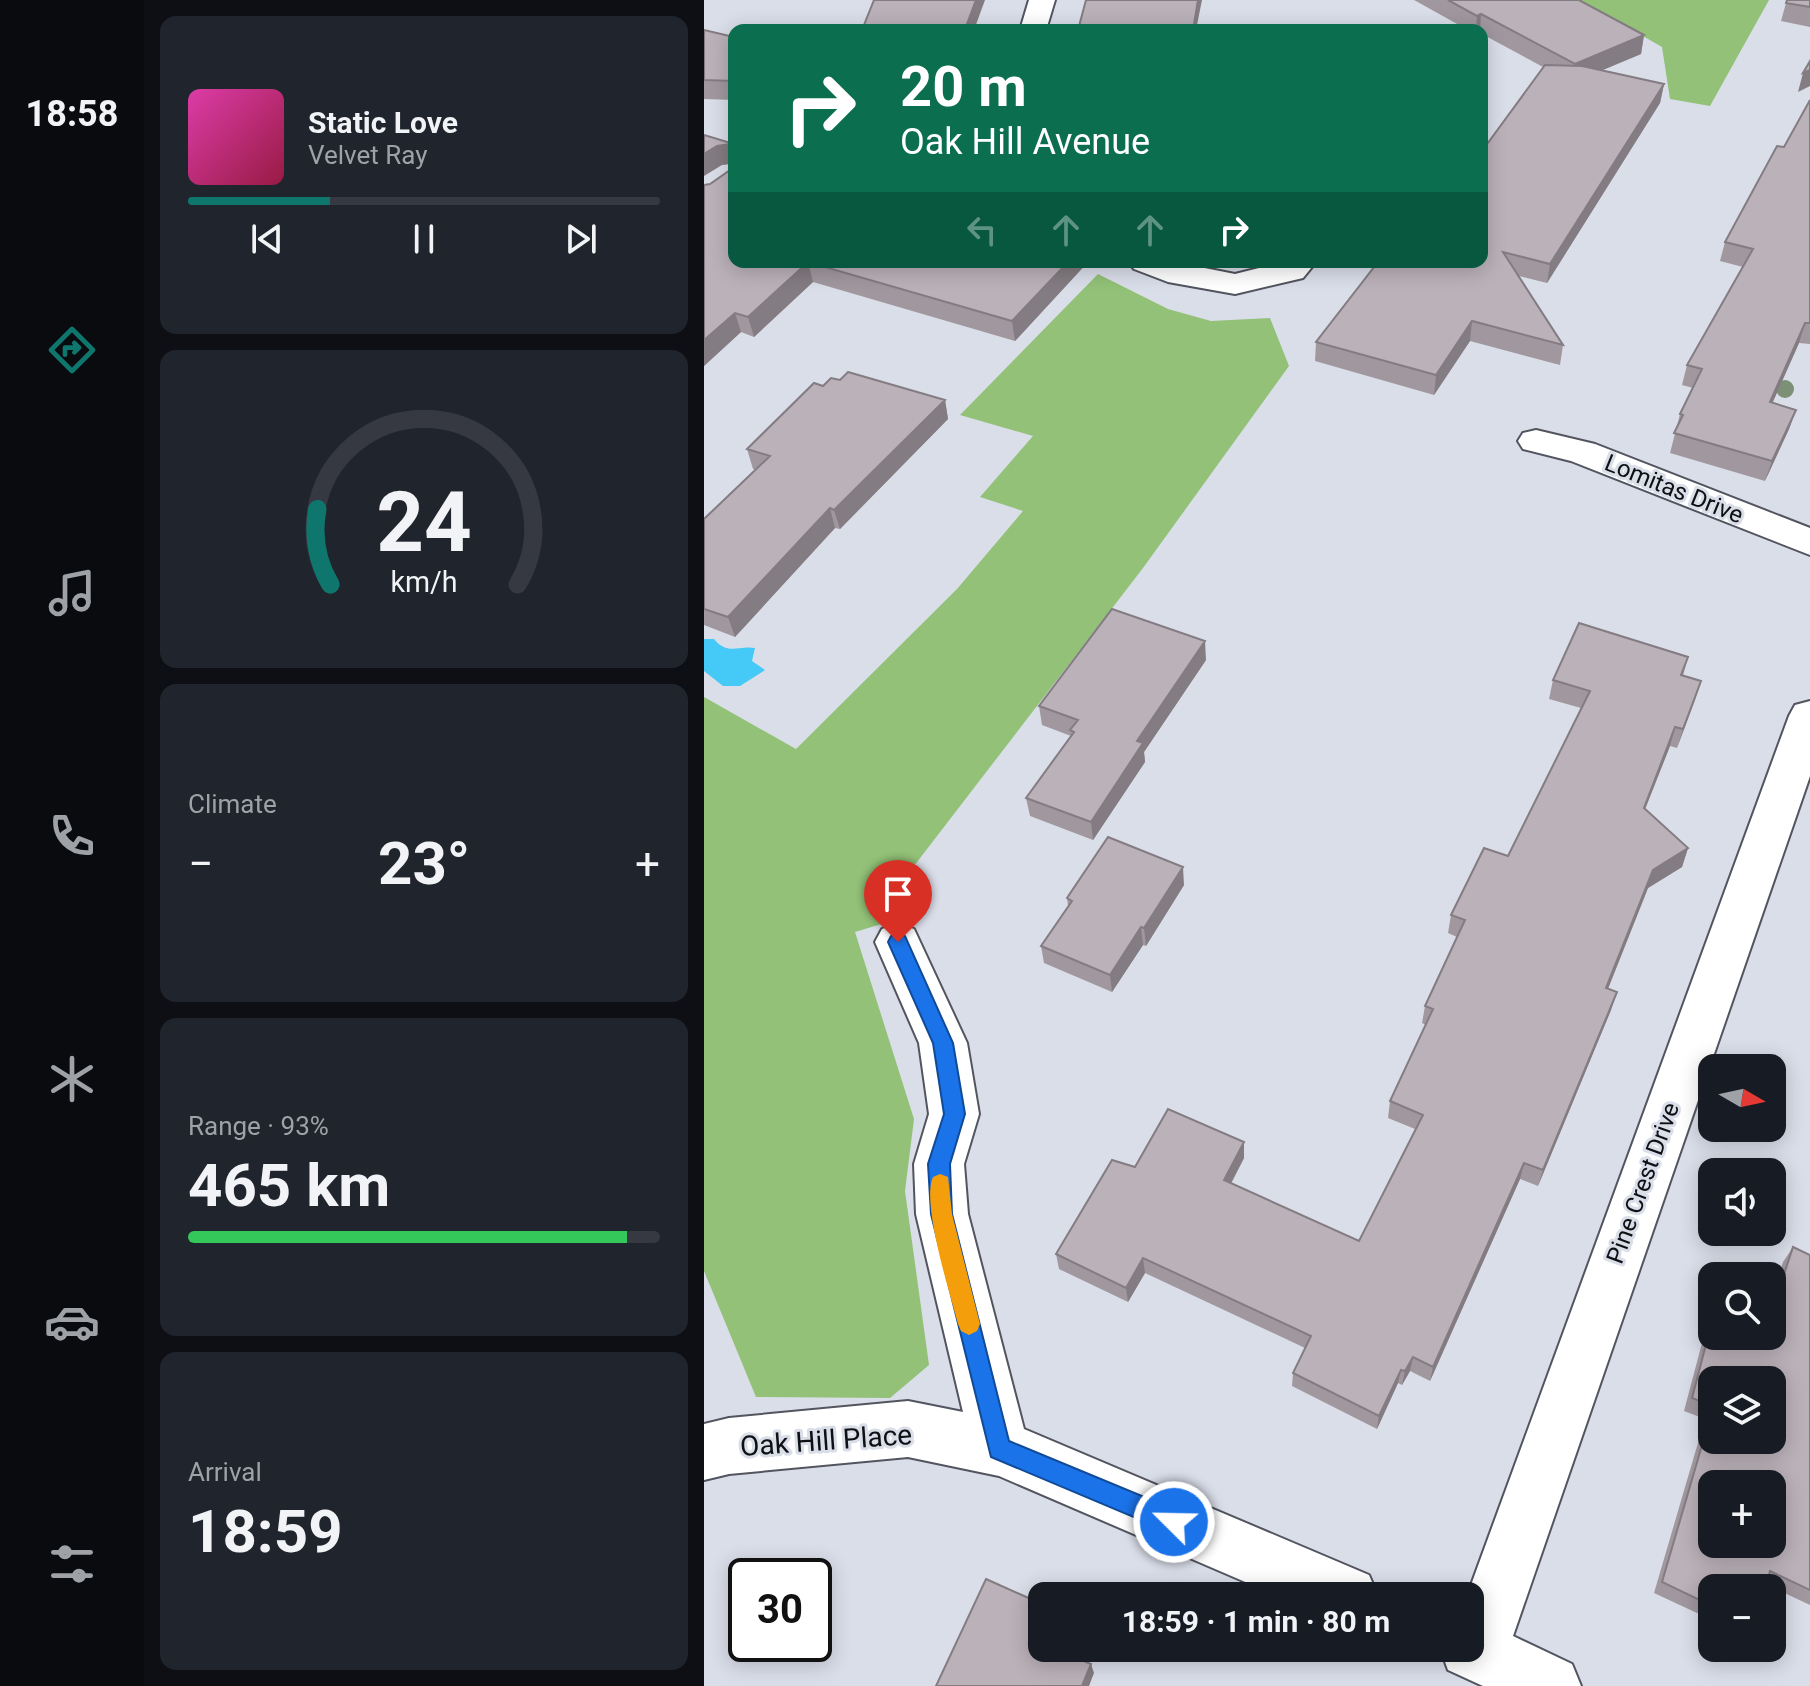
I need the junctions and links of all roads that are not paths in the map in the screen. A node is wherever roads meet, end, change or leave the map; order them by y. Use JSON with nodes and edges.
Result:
{"nodes":[{"id":1,"x":1042,"y":0,"type":"edge"},
{"id":2,"x":1035,"y":24,"type":"edge"},
{"id":3,"x":1161,"y":268,"type":"edge"},
{"id":4,"x":1295,"y":268,"type":"edge"},
{"id":5,"x":1536,"y":441,"type":"dead end"},
{"id":6,"x":1810,"y":542,"type":"edge"},
{"id":7,"x":1810,"y":716,"type":"edge"},
{"id":8,"x":898,"y":942,"type":"dead end"},
{"id":9,"x":1000,"y":1448,"type":"junction"},
{"id":10,"x":704,"y":1452,"type":"edge"},
{"id":11,"x":1315,"y":1582,"type":"edge"},
{"id":12,"x":1484,"y":1621,"type":"edge"},
{"id":13,"x":1484,"y":1654,"type":"edge"},
{"id":14,"x":1550,"y":1686,"type":"edge"}],
"edges":[{"from":1,"to":2,"type":"street"},
{"from":3,"to":4,"type":"street"},
{"from":5,"to":6,"type":"street","name":"Lomitas Drive"},
{"from":7,"to":12,"type":"street","name":"Pine Crest Drive"},
{"from":8,"to":9,"type":"street"},
{"from":9,"to":10,"type":"street","name":"Oak Hill Place"},
{"from":9,"to":11,"type":"street","name":"Oak Hill Place"},
{"from":13,"to":14,"type":"street"}]}
